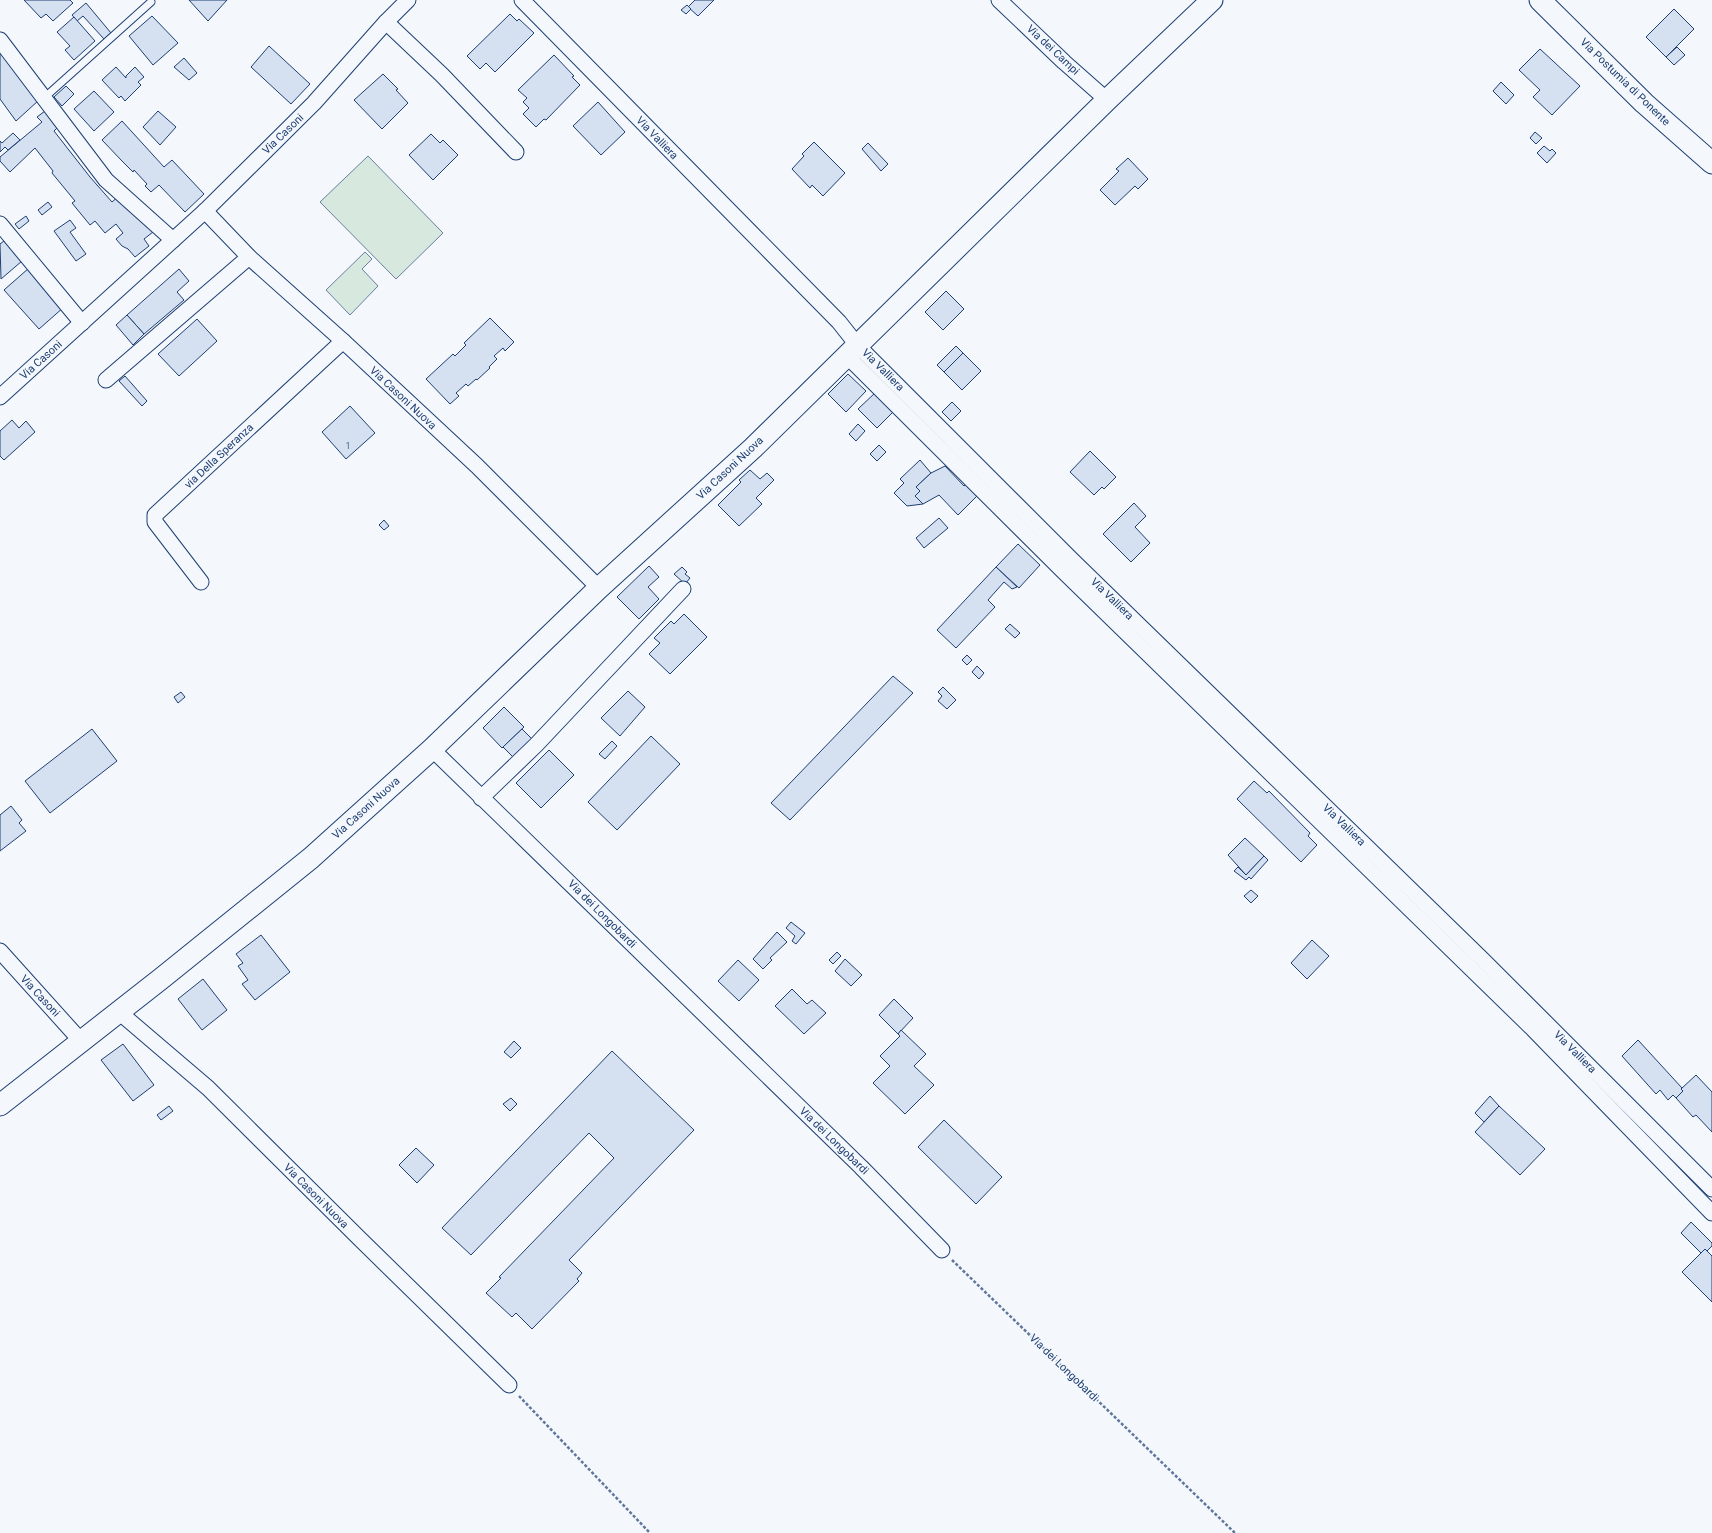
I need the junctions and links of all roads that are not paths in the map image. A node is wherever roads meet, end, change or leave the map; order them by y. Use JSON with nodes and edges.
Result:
{"nodes":[{"id":1,"x":408,"y":0,"type":"edge"},
{"id":2,"x":522,"y":0,"type":"edge"},
{"id":3,"x":1000,"y":0,"type":"edge"},
{"id":4,"x":1212,"y":0,"type":"edge"},
{"id":5,"x":1540,"y":0,"type":"edge"},
{"id":6,"x":152,"y":2,"type":"dead end"},
{"id":7,"x":386,"y":22,"type":"junction"},
{"id":8,"x":0,"y":40,"type":"edge"},
{"id":9,"x":44,"y":98,"type":"junction"},
{"id":10,"x":1107,"y":100,"type":"junction"},
{"id":11,"x":516,"y":152,"type":"dead end"},
{"id":12,"x":1712,"y":163,"type":"edge"},
{"id":13,"x":205,"y":211,"type":"junction"},
{"id":14,"x":0,"y":224,"type":"edge"},
{"id":15,"x":173,"y":240,"type":"junction"},
{"id":16,"x":249,"y":257,"type":"junction"},
{"id":17,"x":82,"y":323,"type":"junction"},
{"id":18,"x":343,"y":341,"type":"junction"},
{"id":19,"x":853,"y":351,"type":"junction"},
{"id":20,"x":106,"y":380,"type":"dead end"},
{"id":21,"x":0,"y":397,"type":"edge"},
{"id":22,"x":1067,"y":565,"type":"junction"},
{"id":23,"x":201,"y":582,"type":"dead end"},
{"id":24,"x":599,"y":588,"type":"junction"},
{"id":25,"x":683,"y":589,"type":"dead end"},
{"id":26,"x":432,"y":749,"type":"junction"},
{"id":27,"x":481,"y":798,"type":"junction"},
{"id":28,"x":0,"y":951,"type":"edge"},
{"id":29,"x":119,"y":1012,"type":"junction"},
{"id":30,"x":81,"y":1040,"type":"junction"},
{"id":31,"x":0,"y":1105,"type":"edge"},
{"id":32,"x":1712,"y":1189,"type":"edge"},
{"id":33,"x":1712,"y":1213,"type":"edge"},
{"id":34,"x":942,"y":1250,"type":"road end"},
{"id":35,"x":509,"y":1385,"type":"road end"}],
"edges":[{"from":1,"to":7,"type":"street","name":"Via Casoni"},
{"from":2,"to":19,"type":"street","name":"Via Valliera"},
{"from":3,"to":10,"type":"street","name":"Via dei Campi"},
{"from":4,"to":10,"type":"main road","name":"Via Casoni Nuova"},
{"from":5,"to":12,"type":"main road","name":"Via Postumia di Ponente"},
{"from":6,"to":9,"type":"lane"},
{"from":7,"to":11,"type":"street"},
{"from":7,"to":13,"type":"street","name":"Via Casoni"},
{"from":8,"to":9,"type":"street"},
{"from":9,"to":15,"type":"street"},
{"from":10,"to":19,"type":"main road","name":"Via Casoni Nuova"},
{"from":13,"to":15,"type":"street","name":"Via Casoni"},
{"from":13,"to":16,"type":"street","name":"Via Casoni Nuova"},
{"from":14,"to":17,"type":"street"},
{"from":15,"to":17,"type":"street","name":"Via Casoni"},
{"from":16,"to":18,"type":"street","name":"Via Casoni Nuova"},
{"from":16,"to":20,"type":"street"},
{"from":17,"to":21,"type":"street","name":"Via Casoni"},
{"from":18,"to":23,"type":"street","name":"via Della Speranza"},
{"from":18,"to":24,"type":"street","name":"Via Casoni Nuova"},
{"from":19,"to":22,"type":"street","name":"Via Valliera"},
{"from":19,"to":24,"type":"main road","name":"Via Casoni Nuova"},
{"from":22,"to":32,"type":"street","name":"Via Valliera"},
{"from":22,"to":33,"type":"street","name":"Via Valliera"},
{"from":24,"to":26,"type":"main road","name":"Via Casoni Nuova"},
{"from":25,"to":27,"type":"street"},
{"from":26,"to":27,"type":"street","name":"Via dei Longobardi"},
{"from":26,"to":29,"type":"main road","name":"Via Casoni Nuova"},
{"from":27,"to":34,"type":"street","name":"Via dei Longobardi"},
{"from":28,"to":30,"type":"street","name":"Via Casoni"},
{"from":29,"to":30,"type":"main road","name":"Via Casoni Nuova"},
{"from":29,"to":35,"type":"street","name":"Via Casoni Nuova"},
{"from":30,"to":31,"type":"main road","name":"Via Casoni Nuova"}]}
